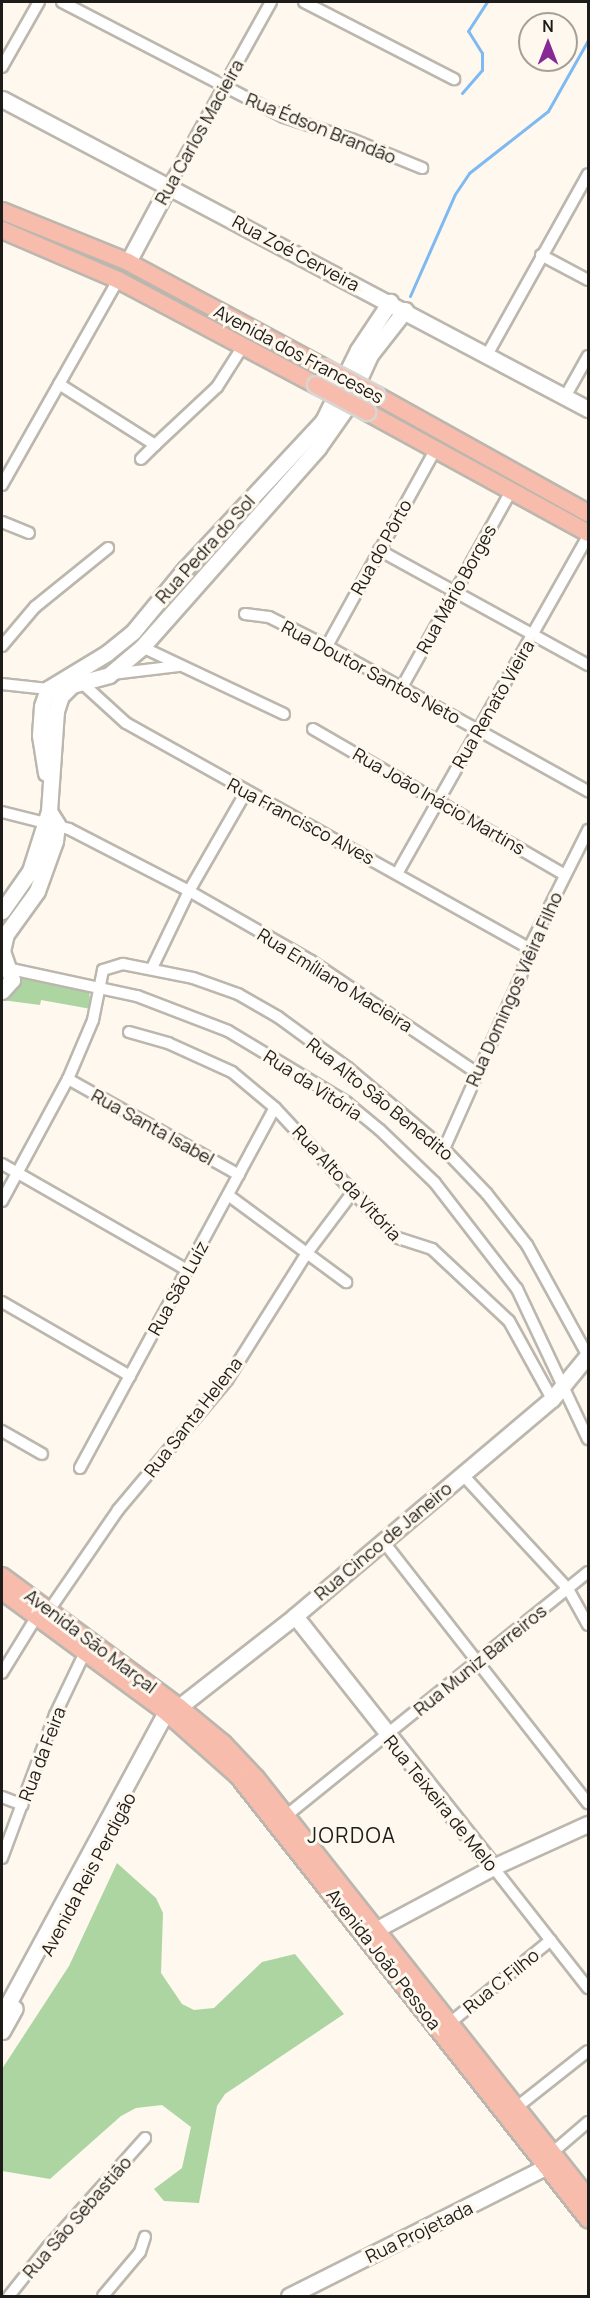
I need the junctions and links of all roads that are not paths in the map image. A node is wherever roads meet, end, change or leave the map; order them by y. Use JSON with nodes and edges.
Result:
{"nodes":[{"id":1,"x":39,"y":2,"type":"edge"},
{"id":2,"x":62,"y":2,"type":"edge"},
{"id":3,"x":271,"y":2,"type":"edge"},
{"id":4,"x":304,"y":2,"type":"edge"},
{"id":5,"x":2,"y":67,"type":"edge"},
{"id":6,"x":454,"y":79,"type":"dead end"},
{"id":7,"x":223,"y":88,"type":"junction"},
{"id":8,"x":2,"y":99,"type":"edge"},
{"id":9,"x":422,"y":168,"type":"dead end"},
{"id":10,"x":588,"y":174,"type":"edge"},
{"id":11,"x":168,"y":187,"type":"junction"},
{"id":12,"x":2,"y":211,"type":"edge"},
{"id":13,"x":2,"y":230,"type":"edge"},
{"id":14,"x":541,"y":255,"type":"junction"},
{"id":15,"x":128,"y":262,"type":"junction"},
{"id":16,"x":118,"y":280,"type":"junction"},
{"id":17,"x":588,"y":280,"type":"edge"},
{"id":18,"x":390,"y":302,"type":"junction"},
{"id":19,"x":405,"y":310,"type":"junction"},
{"id":20,"x":243,"y":346,"type":"junction"},
{"id":21,"x":487,"y":355,"type":"junction"},
{"id":22,"x":588,"y":356,"type":"edge"},
{"id":23,"x":58,"y":384,"type":"junction"},
{"id":24,"x":565,"y":397,"type":"junction"},
{"id":25,"x":588,"y":410,"type":"edge"},
{"id":26,"x":155,"y":445,"type":"junction"},
{"id":27,"x":435,"y":450,"type":"junction"},
{"id":28,"x":141,"y":459,"type":"dead end"},
{"id":29,"x":266,"y":481,"type":"junction"},
{"id":30,"x":2,"y":484,"type":"edge"},
{"id":31,"x":511,"y":491,"type":"junction"},
{"id":32,"x":580,"y":505,"type":"edge"},
{"id":33,"x":262,"y":508,"type":"junction"},
{"id":34,"x":588,"y":513,"type":"edge"},
{"id":35,"x":2,"y":522,"type":"edge"},
{"id":36,"x":29,"y":533,"type":"dead end"},
{"id":37,"x":588,"y":535,"type":"edge"},
{"id":38,"x":108,"y":548,"type":"dead end"},
{"id":39,"x":379,"y":550,"type":"junction"},
{"id":40,"x":455,"y":592,"type":"junction"},
{"id":41,"x":245,"y":614,"type":"dead end"},
{"id":42,"x":533,"y":634,"type":"junction"},
{"id":43,"x":2,"y":646,"type":"edge"},
{"id":44,"x":142,"y":646,"type":"junction"},
{"id":45,"x":327,"y":646,"type":"junction"},
{"id":46,"x":588,"y":665,"type":"edge"},
{"id":47,"x":180,"y":666,"type":"junction"},
{"id":48,"x":109,"y":675,"type":"junction"},
{"id":49,"x":72,"y":683,"type":"junction"},
{"id":50,"x":2,"y":684,"type":"edge"},
{"id":51,"x":402,"y":687,"type":"junction"},
{"id":52,"x":48,"y":689,"type":"junction"},
{"id":53,"x":284,"y":714,"type":"dead end"},
{"id":54,"x":313,"y":729,"type":"dead end"},
{"id":55,"x":479,"y":730,"type":"junction"},
{"id":56,"x":49,"y":784,"type":"junction"},
{"id":57,"x":588,"y":791,"type":"edge"},
{"id":58,"x":246,"y":792,"type":"junction"},
{"id":59,"x":439,"y":800,"type":"junction"},
{"id":60,"x":2,"y":812,"type":"edge"},
{"id":61,"x":50,"y":818,"type":"junction"},
{"id":62,"x":588,"y":830,"type":"edge"},
{"id":63,"x":398,"y":873,"type":"junction"},
{"id":64,"x":565,"y":874,"type":"junction"},
{"id":65,"x":189,"y":891,"type":"junction"},
{"id":66,"x":2,"y":911,"type":"edge"},
{"id":67,"x":529,"y":948,"type":"junction"},
{"id":68,"x":6,"y":968,"type":"edge"},
{"id":69,"x":152,"y":968,"type":"junction"},
{"id":70,"x":97,"y":985,"type":"junction"},
{"id":71,"x":2,"y":991,"type":"edge"},
{"id":72,"x":129,"y":1032,"type":"dead end"},
{"id":73,"x":477,"y":1073,"type":"junction"},
{"id":74,"x":68,"y":1079,"type":"junction"},
{"id":75,"x":275,"y":1108,"type":"junction"},
{"id":76,"x":444,"y":1149,"type":"junction"},
{"id":77,"x":2,"y":1164,"type":"edge"},
{"id":78,"x":18,"y":1173,"type":"junction"},
{"id":79,"x":239,"y":1175,"type":"junction"},
{"id":80,"x":353,"y":1192,"type":"junction"},
{"id":81,"x":228,"y":1195,"type":"junction"},
{"id":82,"x":2,"y":1201,"type":"edge"},
{"id":83,"x":307,"y":1253,"type":"junction"},
{"id":84,"x":187,"y":1270,"type":"junction"},
{"id":85,"x":346,"y":1282,"type":"dead end"},
{"id":86,"x":2,"y":1302,"type":"edge"},
{"id":87,"x":588,"y":1356,"type":"edge"},
{"id":88,"x":130,"y":1376,"type":"junction"},
{"id":89,"x":564,"y":1386,"type":"junction"},
{"id":90,"x":552,"y":1399,"type":"junction"},
{"id":91,"x":2,"y":1431,"type":"edge"},
{"id":92,"x":588,"y":1439,"type":"edge"},
{"id":93,"x":42,"y":1454,"type":"dead end"},
{"id":94,"x":80,"y":1468,"type":"dead end"},
{"id":95,"x":462,"y":1474,"type":"junction"},
{"id":96,"x":383,"y":1541,"type":"junction"},
{"id":97,"x":588,"y":1572,"type":"edge"},
{"id":98,"x":2,"y":1576,"type":"edge"},
{"id":99,"x":567,"y":1589,"type":"junction"},
{"id":100,"x":2,"y":1591,"type":"edge"},
{"id":101,"x":44,"y":1612,"type":"junction"},
{"id":102,"x":295,"y":1616,"type":"junction"},
{"id":103,"x":588,"y":1625,"type":"edge"},
{"id":104,"x":85,"y":1652,"type":"junction"},
{"id":105,"x":476,"y":1663,"type":"junction"},
{"id":106,"x":2,"y":1672,"type":"edge"},
{"id":107,"x":174,"y":1713,"type":"junction"},
{"id":108,"x":388,"y":1736,"type":"junction"},
{"id":109,"x":2,"y":1797,"type":"edge"},
{"id":110,"x":588,"y":1803,"type":"edge"},
{"id":111,"x":23,"y":1805,"type":"junction"},
{"id":112,"x":287,"y":1815,"type":"junction"},
{"id":113,"x":588,"y":1824,"type":"edge"},
{"id":114,"x":2,"y":1858,"type":"edge"},
{"id":115,"x":493,"y":1867,"type":"junction"},
{"id":116,"x":377,"y":1929,"type":"junction"},
{"id":117,"x":551,"y":1940,"type":"junction"},
{"id":118,"x":588,"y":1988,"type":"edge"},
{"id":119,"x":2,"y":2015,"type":"edge"},
{"id":120,"x":451,"y":2022,"type":"junction"},
{"id":121,"x":2,"y":2031,"type":"edge"},
{"id":122,"x":588,"y":2051,"type":"edge"},
{"id":123,"x":517,"y":2107,"type":"junction"},
{"id":124,"x":588,"y":2122,"type":"edge"},
{"id":125,"x":145,"y":2138,"type":"dead end"},
{"id":126,"x":550,"y":2159,"type":"junction"},
{"id":127,"x":588,"y":2198,"type":"edge"},
{"id":128,"x":588,"y":2219,"type":"edge"},
{"id":129,"x":145,"y":2237,"type":"dead end"},
{"id":130,"x":9,"y":2296,"type":"edge"},
{"id":131,"x":103,"y":2296,"type":"edge"},
{"id":132,"x":290,"y":2296,"type":"edge"}],
"edges":[{"from":1,"to":5,"type":"street"},
{"from":2,"to":7,"type":"street","name":"Rua Édson Brandão"},
{"from":3,"to":7,"type":"street","name":"Rua Carlos Macieira"},
{"from":4,"to":6,"type":"street"},
{"from":7,"to":9,"type":"street","name":"Rua Édson Brandão"},
{"from":7,"to":11,"type":"street","name":"Rua Carlos Macieira"},
{"from":8,"to":11,"type":"street","name":"Rua Zoé Cerveira"},
{"from":10,"to":14,"type":"street"},
{"from":11,"to":15,"type":"street","name":"Rua Carlos Macieira"},
{"from":11,"to":18,"type":"street","name":"Rua Zoé Cerveira"},
{"from":12,"to":15,"type":"main road","name":"Avenida dos Franceses"},
{"from":13,"to":16,"type":"main road","name":"Avenida dos Franceses"},
{"from":14,"to":17,"type":"street"},
{"from":14,"to":21,"type":"street"},
{"from":15,"to":32,"type":"main road","name":"Avenida dos Franceses","bridge":true},
{"from":16,"to":20,"type":"main road","name":"Avenida dos Franceses"},
{"from":16,"to":23,"type":"street"},
{"from":18,"to":19,"type":"street","name":"Rua Zoé Cerveira"},
{"from":18,"to":29,"type":"street","name":"Rua Pedra do Sol"},
{"from":19,"to":21,"type":"street","name":"Rua Zoé Cerveira"},
{"from":19,"to":33,"type":"street","name":"Rua Pedra do Sol"},
{"from":20,"to":26,"type":"street"},
{"from":20,"to":27,"type":"main road","name":"Avenida dos Franceses","bridge":true},
{"from":21,"to":24,"type":"street","name":"Rua Zoé Cerveira"},
{"from":22,"to":24,"type":"street"},
{"from":23,"to":26,"type":"street"},
{"from":23,"to":30,"type":"street"},
{"from":24,"to":25,"type":"street","name":"Rua Zoé Cerveira"},
{"from":26,"to":28,"type":"street"},
{"from":27,"to":31,"type":"main road","name":"Avenida dos Franceses"},
{"from":27,"to":39,"type":"street","name":"Rua do Pôrto"},
{"from":29,"to":33,"type":"street"},
{"from":29,"to":49,"type":"street","name":"Rua Pedra do Sol"},
{"from":31,"to":37,"type":"main road","name":"Avenida dos Franceses"},
{"from":31,"to":40,"type":"street","name":"Rua Mário Borges"},
{"from":32,"to":34,"type":"main road","name":"Avenida dos Franceses"},
{"from":33,"to":44,"type":"street","name":"Rua Pedra do Sol"},
{"from":35,"to":36,"type":"street"},
{"from":37,"to":42,"type":"street","name":"Rua Renato Vieira"},
{"from":38,"to":43,"type":"street"},
{"from":39,"to":40,"type":"street"},
{"from":39,"to":45,"type":"street","name":"Rua do Pôrto"},
{"from":40,"to":42,"type":"street"},
{"from":40,"to":51,"type":"street","name":"Rua Mário Borges"},
{"from":41,"to":45,"type":"street","name":"Rua Doutor Santos Neto"},
{"from":42,"to":46,"type":"street"},
{"from":42,"to":55,"type":"street","name":"Rua Renato Vieira"},
{"from":44,"to":47,"type":"street"},
{"from":44,"to":48,"type":"street","name":"Rua Pedra do Sol"},
{"from":45,"to":51,"type":"street","name":"Rua Doutor Santos Neto"},
{"from":47,"to":48,"type":"street"},
{"from":47,"to":53,"type":"street"},
{"from":48,"to":49,"type":"street","name":"Rua Pedra do Sol"},
{"from":49,"to":52,"type":"street","name":"Rua Pedra do Sol"},
{"from":49,"to":56,"type":"street","name":"Rua Pedra do Sol"},
{"from":49,"to":58,"type":"street","name":"Rua Francisco Alves"},
{"from":50,"to":52,"type":"street"},
{"from":51,"to":55,"type":"street","name":"Rua Doutor Santos Neto"},
{"from":52,"to":56,"type":"street","name":"Rua Pedra do Sol"},
{"from":54,"to":59,"type":"street","name":"Rua João Inácio Martins"},
{"from":55,"to":57,"type":"street","name":"Rua Doutor Santos Neto"},
{"from":55,"to":59,"type":"street","name":"Rua Renato Vieira"},
{"from":56,"to":61,"type":"street","name":"Rua Pedra do Sol"},
{"from":58,"to":63,"type":"street","name":"Rua Francisco Alves"},
{"from":58,"to":65,"type":"street"},
{"from":59,"to":63,"type":"street","name":"Rua Renato Vieira"},
{"from":59,"to":64,"type":"street","name":"Rua João Inácio Martins"},
{"from":60,"to":61,"type":"street","name":"Rua Emíliano Macieira"},
{"from":61,"to":65,"type":"street","name":"Rua Emíliano Macieira"},
{"from":61,"to":66,"type":"street","name":"Rua Pedra do Sol"},
{"from":61,"to":68,"type":"street","name":"Rua Pedra do Sol"},
{"from":62,"to":64,"type":"street","name":"Rua Domingos Viêira Filho"},
{"from":63,"to":67,"type":"street","name":"Rua Francisco Alves"},
{"from":64,"to":67,"type":"street","name":"Rua Domingos Viêira Filho"},
{"from":65,"to":69,"type":"street"},
{"from":65,"to":73,"type":"street","name":"Rua Emíliano Macieira"},
{"from":67,"to":73,"type":"street","name":"Rua Domingos Viêira Filho"},
{"from":68,"to":70,"type":"street","name":"Rua da Vitória"},
{"from":68,"to":71,"type":"street"},
{"from":69,"to":70,"type":"street","name":"Rua Alto São Benedito"},
{"from":69,"to":76,"type":"street","name":"Rua Alto São Benedito"},
{"from":70,"to":74,"type":"street"},
{"from":70,"to":89,"type":"street","name":"Rua da Vitória"},
{"from":72,"to":75,"type":"street","name":"Rua Alto da Vitória"},
{"from":73,"to":76,"type":"street","name":"Rua Domingos Viêira Filho"},
{"from":74,"to":78,"type":"street"},
{"from":74,"to":79,"type":"street","name":"Rua Santa Isabel"},
{"from":75,"to":79,"type":"street","name":"Rua São Luíz"},
{"from":75,"to":80,"type":"street","name":"Rua Alto da Vitória"},
{"from":76,"to":87,"type":"street","name":"Rua Alto São Benedito"},
{"from":77,"to":78,"type":"street"},
{"from":78,"to":82,"type":"street"},
{"from":78,"to":84,"type":"street"},
{"from":79,"to":81,"type":"street","name":"Rua São Luíz"},
{"from":80,"to":83,"type":"street","name":"Rua Santa Helena"},
{"from":80,"to":90,"type":"street","name":"Rua Alto da Vitória"},
{"from":81,"to":83,"type":"street"},
{"from":81,"to":84,"type":"street","name":"Rua São Luíz"},
{"from":83,"to":85,"type":"street"},
{"from":83,"to":101,"type":"street","name":"Rua Santa Helena"},
{"from":84,"to":88,"type":"street","name":"Rua São Luíz"},
{"from":86,"to":88,"type":"street"},
{"from":87,"to":89,"type":"street","name":"Rua Cinco de Janeiro"},
{"from":88,"to":94,"type":"street","name":"Rua São Luíz"},
{"from":89,"to":90,"type":"street","name":"Rua Cinco de Janeiro"},
{"from":89,"to":92,"type":"street","name":"Rua da Vitória"},
{"from":90,"to":95,"type":"street","name":"Rua Cinco de Janeiro"},
{"from":91,"to":93,"type":"street"},
{"from":95,"to":96,"type":"street","name":"Rua Cinco de Janeiro"},
{"from":95,"to":99,"type":"street"},
{"from":96,"to":102,"type":"street","name":"Rua Cinco de Janeiro"},
{"from":96,"to":105,"type":"street"},
{"from":97,"to":99,"type":"street","name":"Rua Muniz Barreiros"},
{"from":98,"to":101,"type":"main road","name":"Avenida São Marçal"},
{"from":99,"to":103,"type":"street"},
{"from":99,"to":105,"type":"street","name":"Rua Muniz Barreiros"},
{"from":100,"to":101,"type":"main road","name":"Avenida São Marçal"},
{"from":101,"to":104,"type":"main road","name":"Avenida São Marçal"},
{"from":101,"to":106,"type":"street","name":"Rua Santa Helena"},
{"from":101,"to":107,"type":"main road","name":"Avenida São Marçal"},
{"from":102,"to":107,"type":"street","name":"Rua Cinco de Janeiro"},
{"from":102,"to":108,"type":"street","name":"Rua Teixeira de Melo"},
{"from":104,"to":107,"type":"main road","name":"Avenida São Marçal"},
{"from":104,"to":111,"type":"street","name":"Rua da Feira"},
{"from":105,"to":108,"type":"street","name":"Rua Muniz Barreiros"},
{"from":105,"to":110,"type":"street"},
{"from":107,"to":112,"type":"main road","name":"Avenida João Pessoa"},
{"from":107,"to":119,"type":"street","name":"Avenida Reis Perdigão"},
{"from":107,"to":121,"type":"street","name":"Avenida Reis Perdigão"},
{"from":107,"to":126,"type":"main road","name":"Avenida João Pessoa"},
{"from":108,"to":112,"type":"street","name":"Rua Muniz Barreiros"},
{"from":108,"to":115,"type":"street","name":"Rua Teixeira de Melo"},
{"from":109,"to":111,"type":"street"},
{"from":111,"to":114,"type":"street","name":"Rua da Feira"},
{"from":112,"to":116,"type":"main road","name":"Avenida João Pessoa"},
{"from":113,"to":115,"type":"street"},
{"from":115,"to":116,"type":"street"},
{"from":115,"to":117,"type":"street","name":"Rua Teixeira de Melo"},
{"from":116,"to":120,"type":"main road","name":"Avenida João Pessoa"},
{"from":117,"to":118,"type":"street","name":"Rua Teixeira de Melo"},
{"from":117,"to":120,"type":"street","name":"Rua C Filho"},
{"from":120,"to":123,"type":"main road","name":"Avenida João Pessoa"},
{"from":122,"to":123,"type":"street"},
{"from":123,"to":126,"type":"main road","name":"Avenida João Pessoa"},
{"from":124,"to":126,"type":"street"},
{"from":125,"to":130,"type":"street","name":"Rua São Sebastião"},
{"from":126,"to":127,"type":"main road","name":"Avenida João Pessoa"},
{"from":126,"to":128,"type":"main road","name":"Avenida João Pessoa"},
{"from":126,"to":132,"type":"street","name":"Rua Projetada"},
{"from":129,"to":131,"type":"street"}]}
